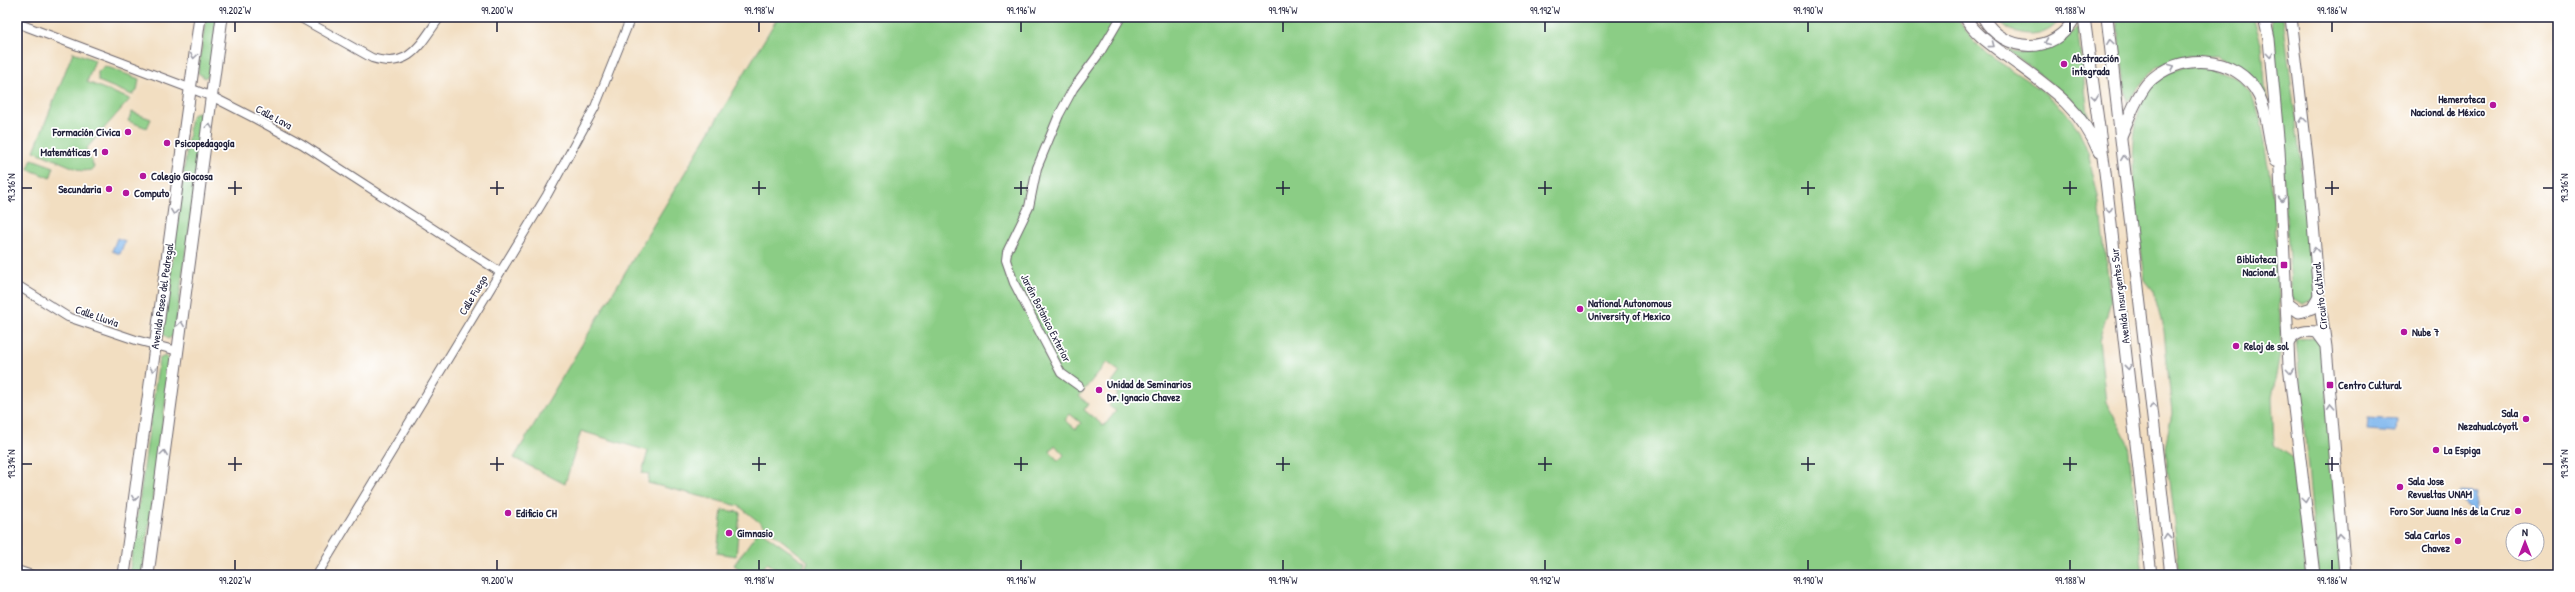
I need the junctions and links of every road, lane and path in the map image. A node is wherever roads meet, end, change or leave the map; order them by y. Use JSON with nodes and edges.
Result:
{"nodes":[{"id":1,"x":200,"y":17,"type":"edge"},
{"id":2,"x":222,"y":17,"type":"edge"},
{"id":3,"x":299,"y":17,"type":"edge"},
{"id":4,"x":440,"y":17,"type":"edge"},
{"id":5,"x":630,"y":17,"type":"edge"},
{"id":6,"x":1121,"y":17,"type":"edge"},
{"id":7,"x":1966,"y":17,"type":"edge"},
{"id":8,"x":1982,"y":17,"type":"edge"},
{"id":9,"x":2075,"y":17,"type":"edge"},
{"id":10,"x":2084,"y":17,"type":"edge"},
{"id":11,"x":2107,"y":17,"type":"edge"},
{"id":12,"x":2256,"y":17,"type":"edge"},
{"id":13,"x":2264,"y":17,"type":"edge"},
{"id":14,"x":2291,"y":17,"type":"edge"},
{"id":15,"x":17,"y":23,"type":"edge"},
{"id":16,"x":2269,"y":39,"type":"junction"},
{"id":17,"x":190,"y":88,"type":"junction"},
{"id":18,"x":213,"y":97,"type":"junction"},
{"id":19,"x":2121,"y":137,"type":"junction"},
{"id":20,"x":2105,"y":172,"type":"junction"},
{"id":21,"x":2281,"y":175,"type":"junction"},
{"id":22,"x":500,"y":272,"type":"junction"},
{"id":23,"x":17,"y":285,"type":"edge"},
{"id":24,"x":2319,"y":296,"type":"junction"},
{"id":25,"x":2286,"y":297,"type":"junction"},
{"id":26,"x":2288,"y":343,"type":"junction"},
{"id":27,"x":155,"y":346,"type":"junction"},
{"id":28,"x":2326,"y":347,"type":"junction"},
{"id":29,"x":178,"y":351,"type":"junction"},
{"id":30,"x":1079,"y":386,"type":"dead end"},
{"id":31,"x":17,"y":570,"type":"edge"},
{"id":32,"x":32,"y":575,"type":"edge"},
{"id":33,"x":124,"y":575,"type":"edge"},
{"id":34,"x":148,"y":575,"type":"edge"},
{"id":35,"x":317,"y":575,"type":"edge"},
{"id":36,"x":2151,"y":575,"type":"edge"},
{"id":37,"x":2171,"y":575,"type":"edge"},
{"id":38,"x":2314,"y":575,"type":"edge"},
{"id":39,"x":2345,"y":575,"type":"edge"}],
"edges":[{"from":1,"to":17,"type":"main road","name":"Avenida Paseo del Pedregal","one_way":true},
{"from":2,"to":18,"type":"main road","name":"Avenida Paseo del Pedregal"},
{"from":3,"to":4,"type":"street"},
{"from":5,"to":22,"type":"street","name":"Calle Fuego"},
{"from":6,"to":30,"type":"street","name":"Jardín Botánico Exterior"},
{"from":7,"to":20,"type":"main road","one_way":true},
{"from":9,"to":8,"type":"main road","one_way":true},
{"from":10,"to":20,"type":"main road","name":"Avenida Insurgentes Sur","one_way":true},
{"from":19,"to":11,"type":"main road","name":"Avenida Insurgentes Sur","one_way":true},
{"from":12,"to":16,"type":"main road"},
{"from":13,"to":16,"type":"main road"},
{"from":24,"to":14,"type":"main road","name":"Circuito Cultural","one_way":true},
{"from":15,"to":17,"type":"street","name":"Calle Lava"},
{"from":16,"to":21,"type":"main road","one_way":true},
{"from":17,"to":18,"type":"street","name":"Calle Lava"},
{"from":17,"to":27,"type":"main road","name":"Avenida Paseo del Pedregal","one_way":true},
{"from":18,"to":22,"type":"street","name":"Calle Lava"},
{"from":29,"to":18,"type":"main road","name":"Avenida Paseo del Pedregal","one_way":true},
{"from":19,"to":21,"type":"main road","one_way":true},
{"from":37,"to":19,"type":"main road","name":"Avenida Insurgentes Sur","one_way":true},
{"from":20,"to":36,"type":"main road","name":"Avenida Insurgentes Sur","one_way":true},
{"from":21,"to":25,"type":"main road","one_way":true},
{"from":22,"to":35,"type":"street","name":"Calle Fuego"},
{"from":23,"to":27,"type":"street","name":"Calle Lluvia"},
{"from":24,"to":25,"type":"main road"},
{"from":24,"to":28,"type":"main road","name":"Circuito Cultural"},
{"from":25,"to":26,"type":"main road"},
{"from":26,"to":28,"type":"main road"},
{"from":26,"to":38,"type":"main road","one_way":true},
{"from":27,"to":29,"type":"street","name":"Calle Lluvia"},
{"from":27,"to":33,"type":"main road","name":"Avenida Paseo del Pedregal","one_way":true},
{"from":39,"to":28,"type":"main road","name":"Circuito Cultural","one_way":true},
{"from":34,"to":29,"type":"main road","name":"Avenida Paseo del Pedregal","one_way":true},
{"from":31,"to":32,"type":"street"}]}
